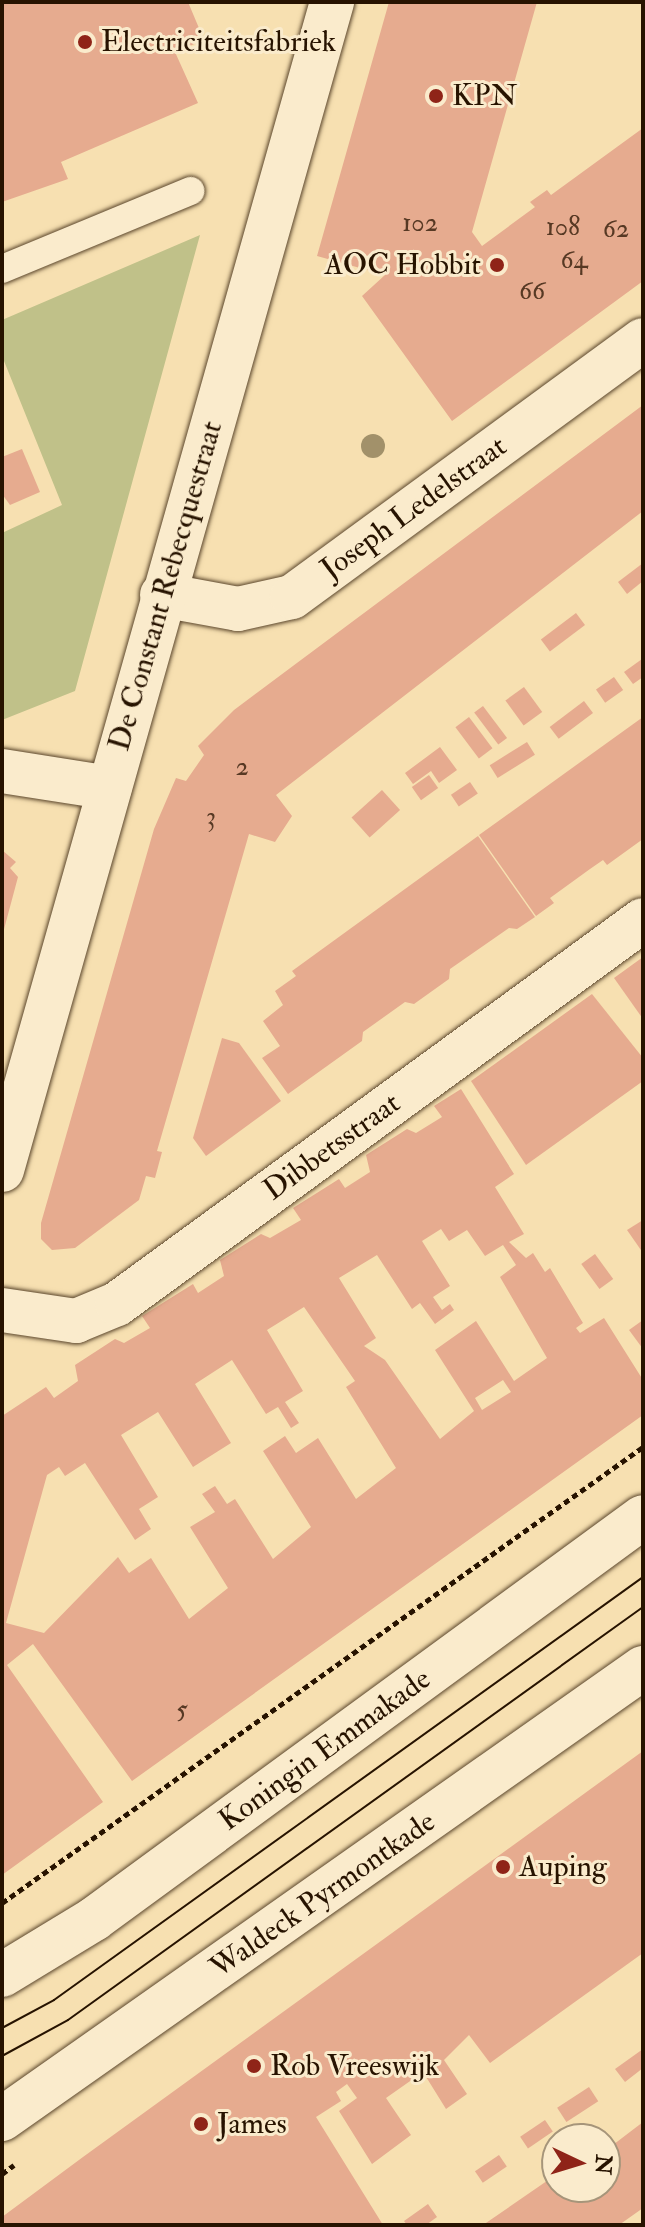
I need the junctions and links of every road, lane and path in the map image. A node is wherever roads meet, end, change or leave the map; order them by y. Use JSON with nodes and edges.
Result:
{"nodes":[{"id":1,"x":332,"y":2,"type":"edge"},
{"id":2,"x":190,"y":191,"type":"dead end"},
{"id":3,"x":2,"y":269,"type":"edge"},
{"id":4,"x":643,"y":340,"type":"edge"},
{"id":5,"x":162,"y":595,"type":"junction"},
{"id":6,"x":2,"y":771,"type":"edge"},
{"id":7,"x":110,"y":788,"type":"junction"},
{"id":8,"x":643,"y":920,"type":"edge"},
{"id":9,"x":2,"y":1170,"type":"edge"},
{"id":10,"x":2,"y":1310,"type":"edge"},
{"id":11,"x":643,"y":1447,"type":"edge"},
{"id":12,"x":643,"y":1517,"type":"edge"},
{"id":13,"x":643,"y":1668,"type":"edge"},
{"id":14,"x":2,"y":1903,"type":"edge"},
{"id":15,"x":2,"y":1975,"type":"edge"},
{"id":16,"x":2,"y":2119,"type":"edge"}],
"edges":[{"from":1,"to":5,"type":"street","name":"De Constant Rebecquestraat"},
{"from":2,"to":3,"type":"lane"},
{"from":4,"to":5,"type":"street","name":"Joseph Ledelstraat"},
{"from":5,"to":7,"type":"street","name":"De Constant Rebecquestraat"},
{"from":6,"to":7,"type":"street"},
{"from":7,"to":9,"type":"street","name":"De Constant Rebecquestraat"},
{"from":8,"to":10,"type":"street","name":"Dibbetsstraat"},
{"from":11,"to":14,"type":"path","name":"Koningin Emmakade"},
{"from":12,"to":15,"type":"street","name":"Koningin Emmakade"},
{"from":13,"to":16,"type":"street","name":"Waldeck Pyrmontkade"}]}
